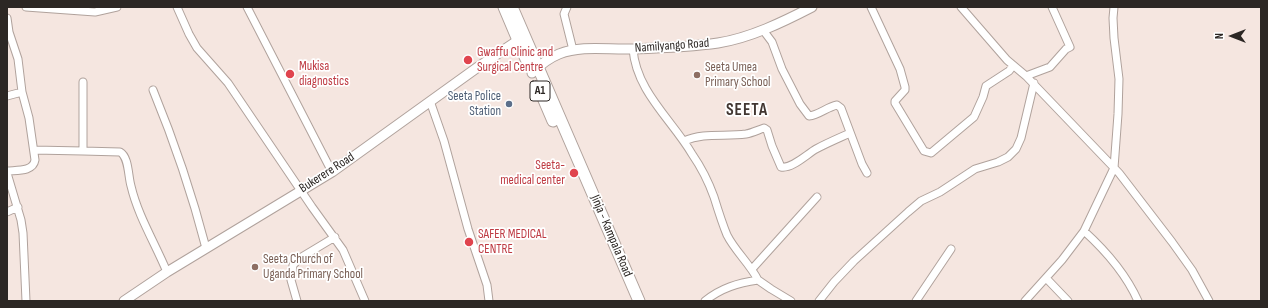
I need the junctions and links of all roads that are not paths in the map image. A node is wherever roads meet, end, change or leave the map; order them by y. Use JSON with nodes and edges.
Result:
{"nodes":[{"id":1,"x":26,"y":7,"type":"edge"},
{"id":2,"x":117,"y":7,"type":"edge"},
{"id":3,"x":177,"y":7,"type":"edge"},
{"id":4,"x":247,"y":7,"type":"edge"},
{"id":5,"x":504,"y":7,"type":"edge"},
{"id":6,"x":512,"y":7,"type":"edge"},
{"id":7,"x":567,"y":7,"type":"edge"},
{"id":8,"x":812,"y":7,"type":"edge"},
{"id":9,"x":871,"y":7,"type":"edge"},
{"id":10,"x":961,"y":7,"type":"edge"},
{"id":11,"x":1052,"y":7,"type":"edge"},
{"id":12,"x":1114,"y":7,"type":"edge"},
{"id":13,"x":37,"y":8,"type":"edge"},
{"id":14,"x":7,"y":18,"type":"edge"},
{"id":15,"x":762,"y":30,"type":"junction"},
{"id":16,"x":521,"y":38,"type":"junction"},
{"id":17,"x":632,"y":49,"type":"junction"},
{"id":18,"x":574,"y":50,"type":"junction"},
{"id":19,"x":1013,"y":66,"type":"junction"},
{"id":20,"x":535,"y":70,"type":"junction"},
{"id":21,"x":1026,"y":76,"type":"junction"},
{"id":22,"x":83,"y":82,"type":"dead end"},
{"id":23,"x":1034,"y":83,"type":"junction"},
{"id":24,"x":152,"y":90,"type":"dead end"},
{"id":25,"x":22,"y":92,"type":"junction"},
{"id":26,"x":7,"y":96,"type":"edge"},
{"id":27,"x":430,"y":101,"type":"junction"},
{"id":28,"x":850,"y":132,"type":"junction"},
{"id":29,"x":684,"y":141,"type":"junction"},
{"id":30,"x":34,"y":150,"type":"junction"},
{"id":31,"x":84,"y":151,"type":"junction"},
{"id":32,"x":1116,"y":171,"type":"junction"},
{"id":33,"x":7,"y":172,"type":"edge"},
{"id":34,"x":332,"y":172,"type":"junction"},
{"id":35,"x":867,"y":173,"type":"dead end"},
{"id":36,"x":301,"y":190,"type":"junction"},
{"id":37,"x":816,"y":198,"type":"dead end"},
{"id":38,"x":18,"y":208,"type":"junction"},
{"id":39,"x":7,"y":212,"type":"edge"},
{"id":40,"x":1084,"y":231,"type":"junction"},
{"id":41,"x":335,"y":237,"type":"junction"},
{"id":42,"x":206,"y":248,"type":"junction"},
{"id":43,"x":951,"y":249,"type":"dead end"},
{"id":44,"x":752,"y":269,"type":"junction"},
{"id":45,"x":167,"y":272,"type":"junction"},
{"id":46,"x":1046,"y":278,"type":"junction"},
{"id":47,"x":758,"y":280,"type":"junction"},
{"id":48,"x":26,"y":301,"type":"edge"},
{"id":49,"x":124,"y":301,"type":"edge"},
{"id":50,"x":297,"y":301,"type":"edge"},
{"id":51,"x":366,"y":301,"type":"edge"},
{"id":52,"x":489,"y":301,"type":"edge"},
{"id":53,"x":639,"y":301,"type":"edge"},
{"id":54,"x":705,"y":301,"type":"edge"},
{"id":55,"x":791,"y":301,"type":"edge"},
{"id":56,"x":819,"y":301,"type":"edge"},
{"id":57,"x":916,"y":301,"type":"edge"},
{"id":58,"x":1025,"y":301,"type":"edge"},
{"id":59,"x":1068,"y":301,"type":"edge"},
{"id":60,"x":1138,"y":301,"type":"edge"},
{"id":61,"x":1209,"y":301,"type":"edge"}],
"edges":[{"from":1,"to":13,"type":"street"},
{"from":2,"to":13,"type":"street"},
{"from":3,"to":36,"type":"street"},
{"from":4,"to":34,"type":"street"},
{"from":5,"to":16,"type":"highway","name":"Jinja - Kampala Road","number":"A1"},
{"from":6,"to":16,"type":"highway","name":"Jinja - Kampala Road","number":"A1"},
{"from":7,"to":18,"type":"street"},
{"from":8,"to":15,"type":"main road","name":"Namilyango Road"},
{"from":9,"to":19,"type":"street"},
{"from":10,"to":19,"type":"street"},
{"from":11,"to":21,"type":"street"},
{"from":12,"to":32,"type":"street"},
{"from":14,"to":25,"type":"street"},
{"from":15,"to":17,"type":"main road","name":"Namilyango Road"},
{"from":15,"to":28,"type":"street"},
{"from":16,"to":20,"type":"highway","name":"Jinja - Kampala Road","number":"A1"},
{"from":16,"to":27,"type":"main road","name":"Bukerere Road"},
{"from":17,"to":18,"type":"main road","name":"Namilyango Road"},
{"from":17,"to":29,"type":"street"},
{"from":18,"to":20,"type":"main road","name":"Namilyango Road"},
{"from":19,"to":21,"type":"street"},
{"from":20,"to":53,"type":"highway","name":"Jinja - Kampala Road","number":"A1"},
{"from":21,"to":23,"type":"street"},
{"from":22,"to":31,"type":"street"},
{"from":23,"to":32,"type":"street"},
{"from":23,"to":56,"type":"street"},
{"from":24,"to":42,"type":"street"},
{"from":25,"to":26,"type":"street"},
{"from":25,"to":30,"type":"street"},
{"from":27,"to":34,"type":"main road","name":"Bukerere Road"},
{"from":27,"to":52,"type":"street"},
{"from":28,"to":29,"type":"street"},
{"from":28,"to":35,"type":"street"},
{"from":29,"to":44,"type":"street"},
{"from":30,"to":31,"type":"street"},
{"from":30,"to":33,"type":"street"},
{"from":31,"to":45,"type":"street"},
{"from":32,"to":40,"type":"street"},
{"from":32,"to":61,"type":"street"},
{"from":33,"to":38,"type":"street"},
{"from":34,"to":36,"type":"main road","name":"Bukerere Road"},
{"from":36,"to":41,"type":"street"},
{"from":36,"to":42,"type":"main road","name":"Bukerere Road"},
{"from":37,"to":44,"type":"street"},
{"from":38,"to":39,"type":"street"},
{"from":38,"to":48,"type":"street"},
{"from":40,"to":46,"type":"street"},
{"from":40,"to":60,"type":"street"},
{"from":41,"to":50,"type":"street"},
{"from":41,"to":51,"type":"street"},
{"from":42,"to":45,"type":"main road","name":"Bukerere Road"},
{"from":43,"to":57,"type":"street"},
{"from":44,"to":47,"type":"street"},
{"from":45,"to":49,"type":"main road","name":"Bukerere Road"},
{"from":46,"to":58,"type":"street"},
{"from":46,"to":59,"type":"street"},
{"from":47,"to":54,"type":"street"},
{"from":47,"to":55,"type":"street"}]}
